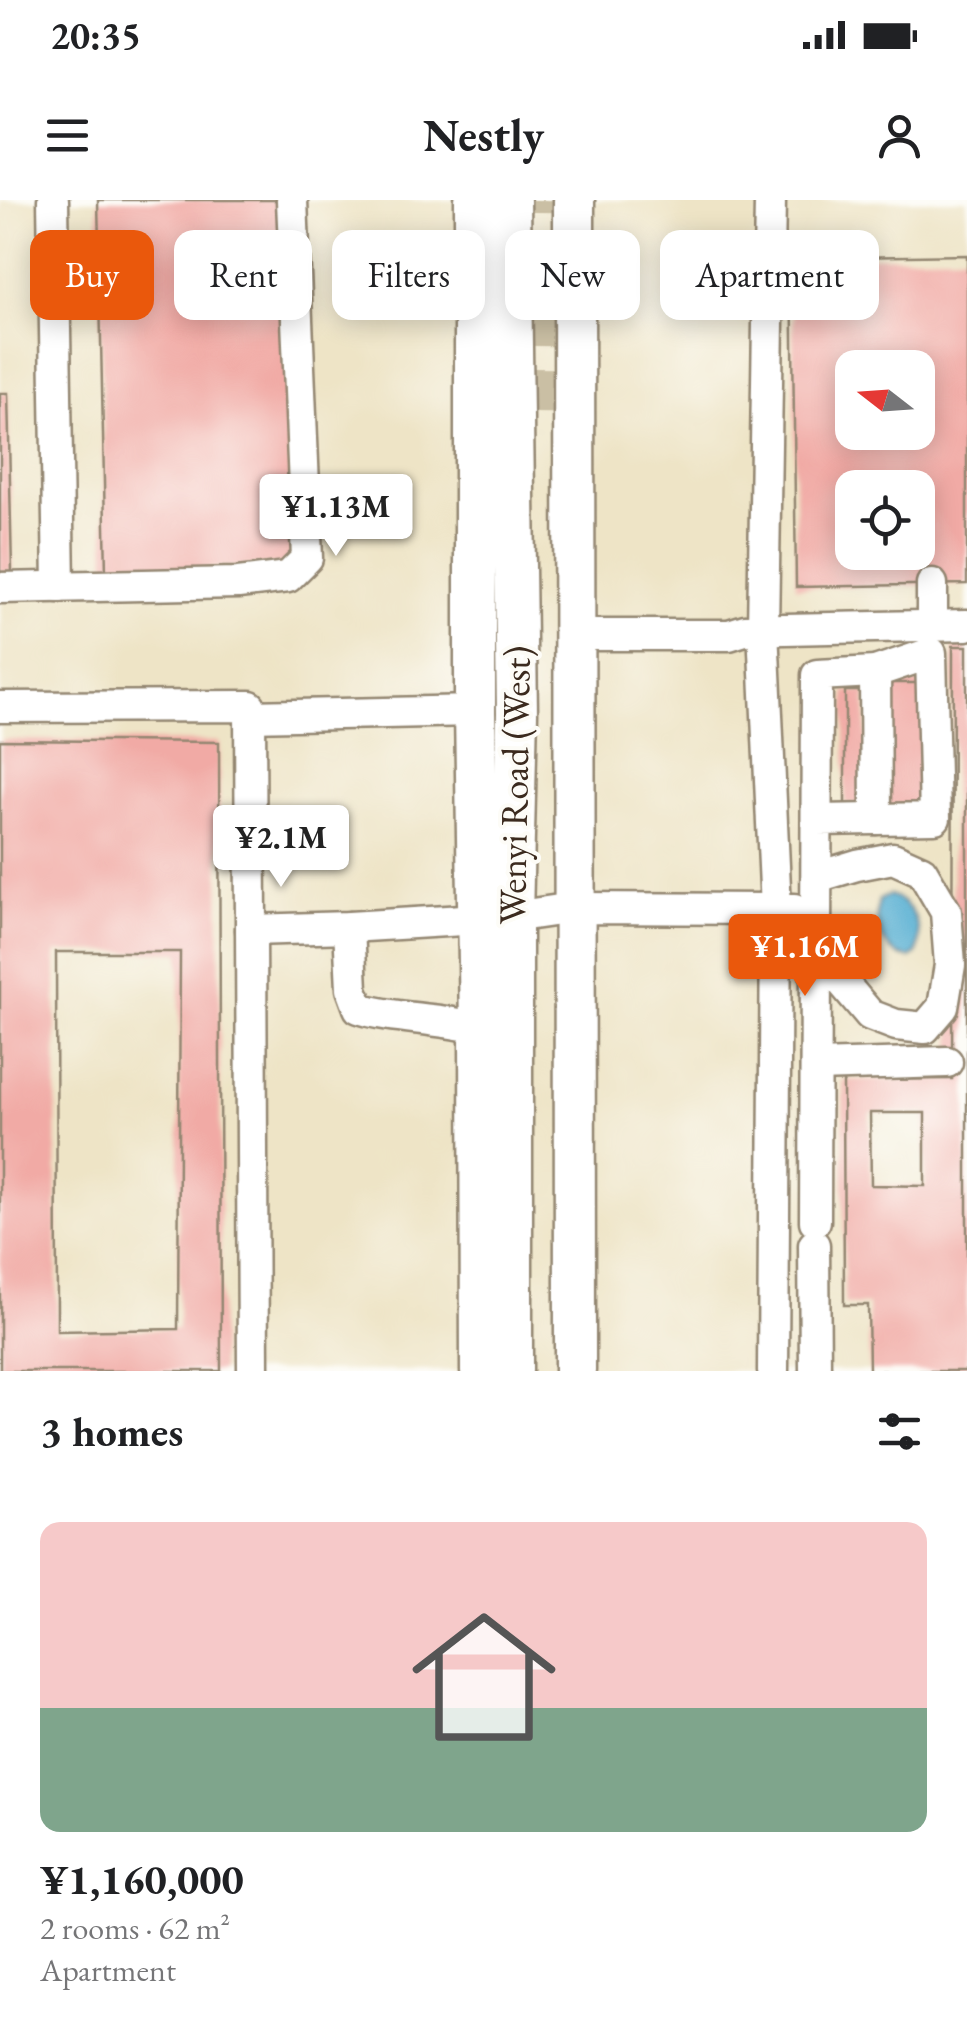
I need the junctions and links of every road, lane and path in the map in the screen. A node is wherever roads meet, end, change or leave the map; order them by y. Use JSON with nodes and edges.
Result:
{"nodes":[{"id":1,"x":53,"y":200,"type":"edge"},
{"id":2,"x":292,"y":200,"type":"edge"},
{"id":3,"x":475,"y":200,"type":"edge"},
{"id":4,"x":510,"y":200,"type":"edge"},
{"id":5,"x":574,"y":200,"type":"edge"},
{"id":6,"x":770,"y":200,"type":"edge"},
{"id":7,"x":932,"y":584,"type":"dead end"},
{"id":8,"x":59,"y":587,"type":"junction"},
{"id":9,"x":0,"y":588,"type":"edge"},
{"id":10,"x":967,"y":625,"type":"edge"},
{"id":11,"x":932,"y":626,"type":"junction"},
{"id":12,"x":763,"y":630,"type":"junction"},
{"id":13,"x":574,"y":636,"type":"junction"},
{"id":14,"x":875,"y":672,"type":"junction"},
{"id":15,"x":0,"y":707,"type":"edge"},
{"id":16,"x":474,"y":711,"type":"junction"},
{"id":17,"x":250,"y":716,"type":"junction"},
{"id":18,"x":876,"y":819,"type":"junction"},
{"id":19,"x":817,"y":820,"type":"junction"},
{"id":20,"x":817,"y":877,"type":"junction"},
{"id":21,"x":574,"y":908,"type":"junction"},
{"id":22,"x":818,"y":908,"type":"junction"},
{"id":23,"x":776,"y":910,"type":"junction"},
{"id":24,"x":495,"y":918,"type":"junction"},
{"id":25,"x":349,"y":927,"type":"junction"},
{"id":26,"x":251,"y":930,"type":"junction"},
{"id":27,"x":817,"y":952,"type":"junction"},
{"id":28,"x":480,"y":1027,"type":"junction"},
{"id":29,"x":511,"y":1054,"type":"junction"},
{"id":30,"x":947,"y":1062,"type":"dead end"},
{"id":31,"x":816,"y":1066,"type":"junction"},
{"id":32,"x":253,"y":1371,"type":"edge"},
{"id":33,"x":481,"y":1371,"type":"edge"},
{"id":34,"x":512,"y":1371,"type":"edge"},
{"id":35,"x":574,"y":1371,"type":"edge"},
{"id":36,"x":773,"y":1371,"type":"edge"},
{"id":37,"x":815,"y":1371,"type":"edge"}],
"edges":[{"from":1,"to":8,"type":"street"},
{"from":2,"to":8,"type":"street"},
{"from":3,"to":16,"type":"main road"},
{"from":4,"to":24,"type":"main road","name":"Wenyi Road (West)"},
{"from":5,"to":13,"type":"main road","name":"Wenyi Road (West)"},
{"from":6,"to":12,"type":"street"},
{"from":7,"to":11,"type":"street"},
{"from":8,"to":9,"type":"street"},
{"from":10,"to":11,"type":"street"},
{"from":11,"to":12,"type":"street"},
{"from":12,"to":13,"type":"street"},
{"from":12,"to":23,"type":"street"},
{"from":13,"to":21,"type":"main road","name":"Wenyi Road (West)"},
{"from":14,"to":18,"type":"street"},
{"from":14,"to":18,"type":"street"},
{"from":14,"to":19,"type":"street"},
{"from":15,"to":17,"type":"street"},
{"from":16,"to":17,"type":"street"},
{"from":16,"to":24,"type":"main road"},
{"from":17,"to":26,"type":"street"},
{"from":18,"to":19,"type":"street"},
{"from":19,"to":20,"type":"street"},
{"from":20,"to":22,"type":"street"},
{"from":20,"to":27,"type":"street"},
{"from":21,"to":23,"type":"street"},
{"from":21,"to":24,"type":"street"},
{"from":21,"to":35,"type":"main road","name":"Wenyi Road (West)"},
{"from":22,"to":23,"type":"street"},
{"from":22,"to":27,"type":"street"},
{"from":23,"to":36,"type":"street"},
{"from":24,"to":25,"type":"street"},
{"from":24,"to":28,"type":"main road"},
{"from":24,"to":29,"type":"main road","name":"Wenyi Road (West)"},
{"from":25,"to":26,"type":"street"},
{"from":25,"to":28,"type":"street"},
{"from":26,"to":32,"type":"street"},
{"from":27,"to":31,"type":"street"},
{"from":28,"to":29,"type":"street"},
{"from":28,"to":33,"type":"main road"},
{"from":29,"to":34,"type":"main road","name":"Wenyi Road (West)"},
{"from":30,"to":31,"type":"street"},
{"from":31,"to":37,"type":"street"}]}
